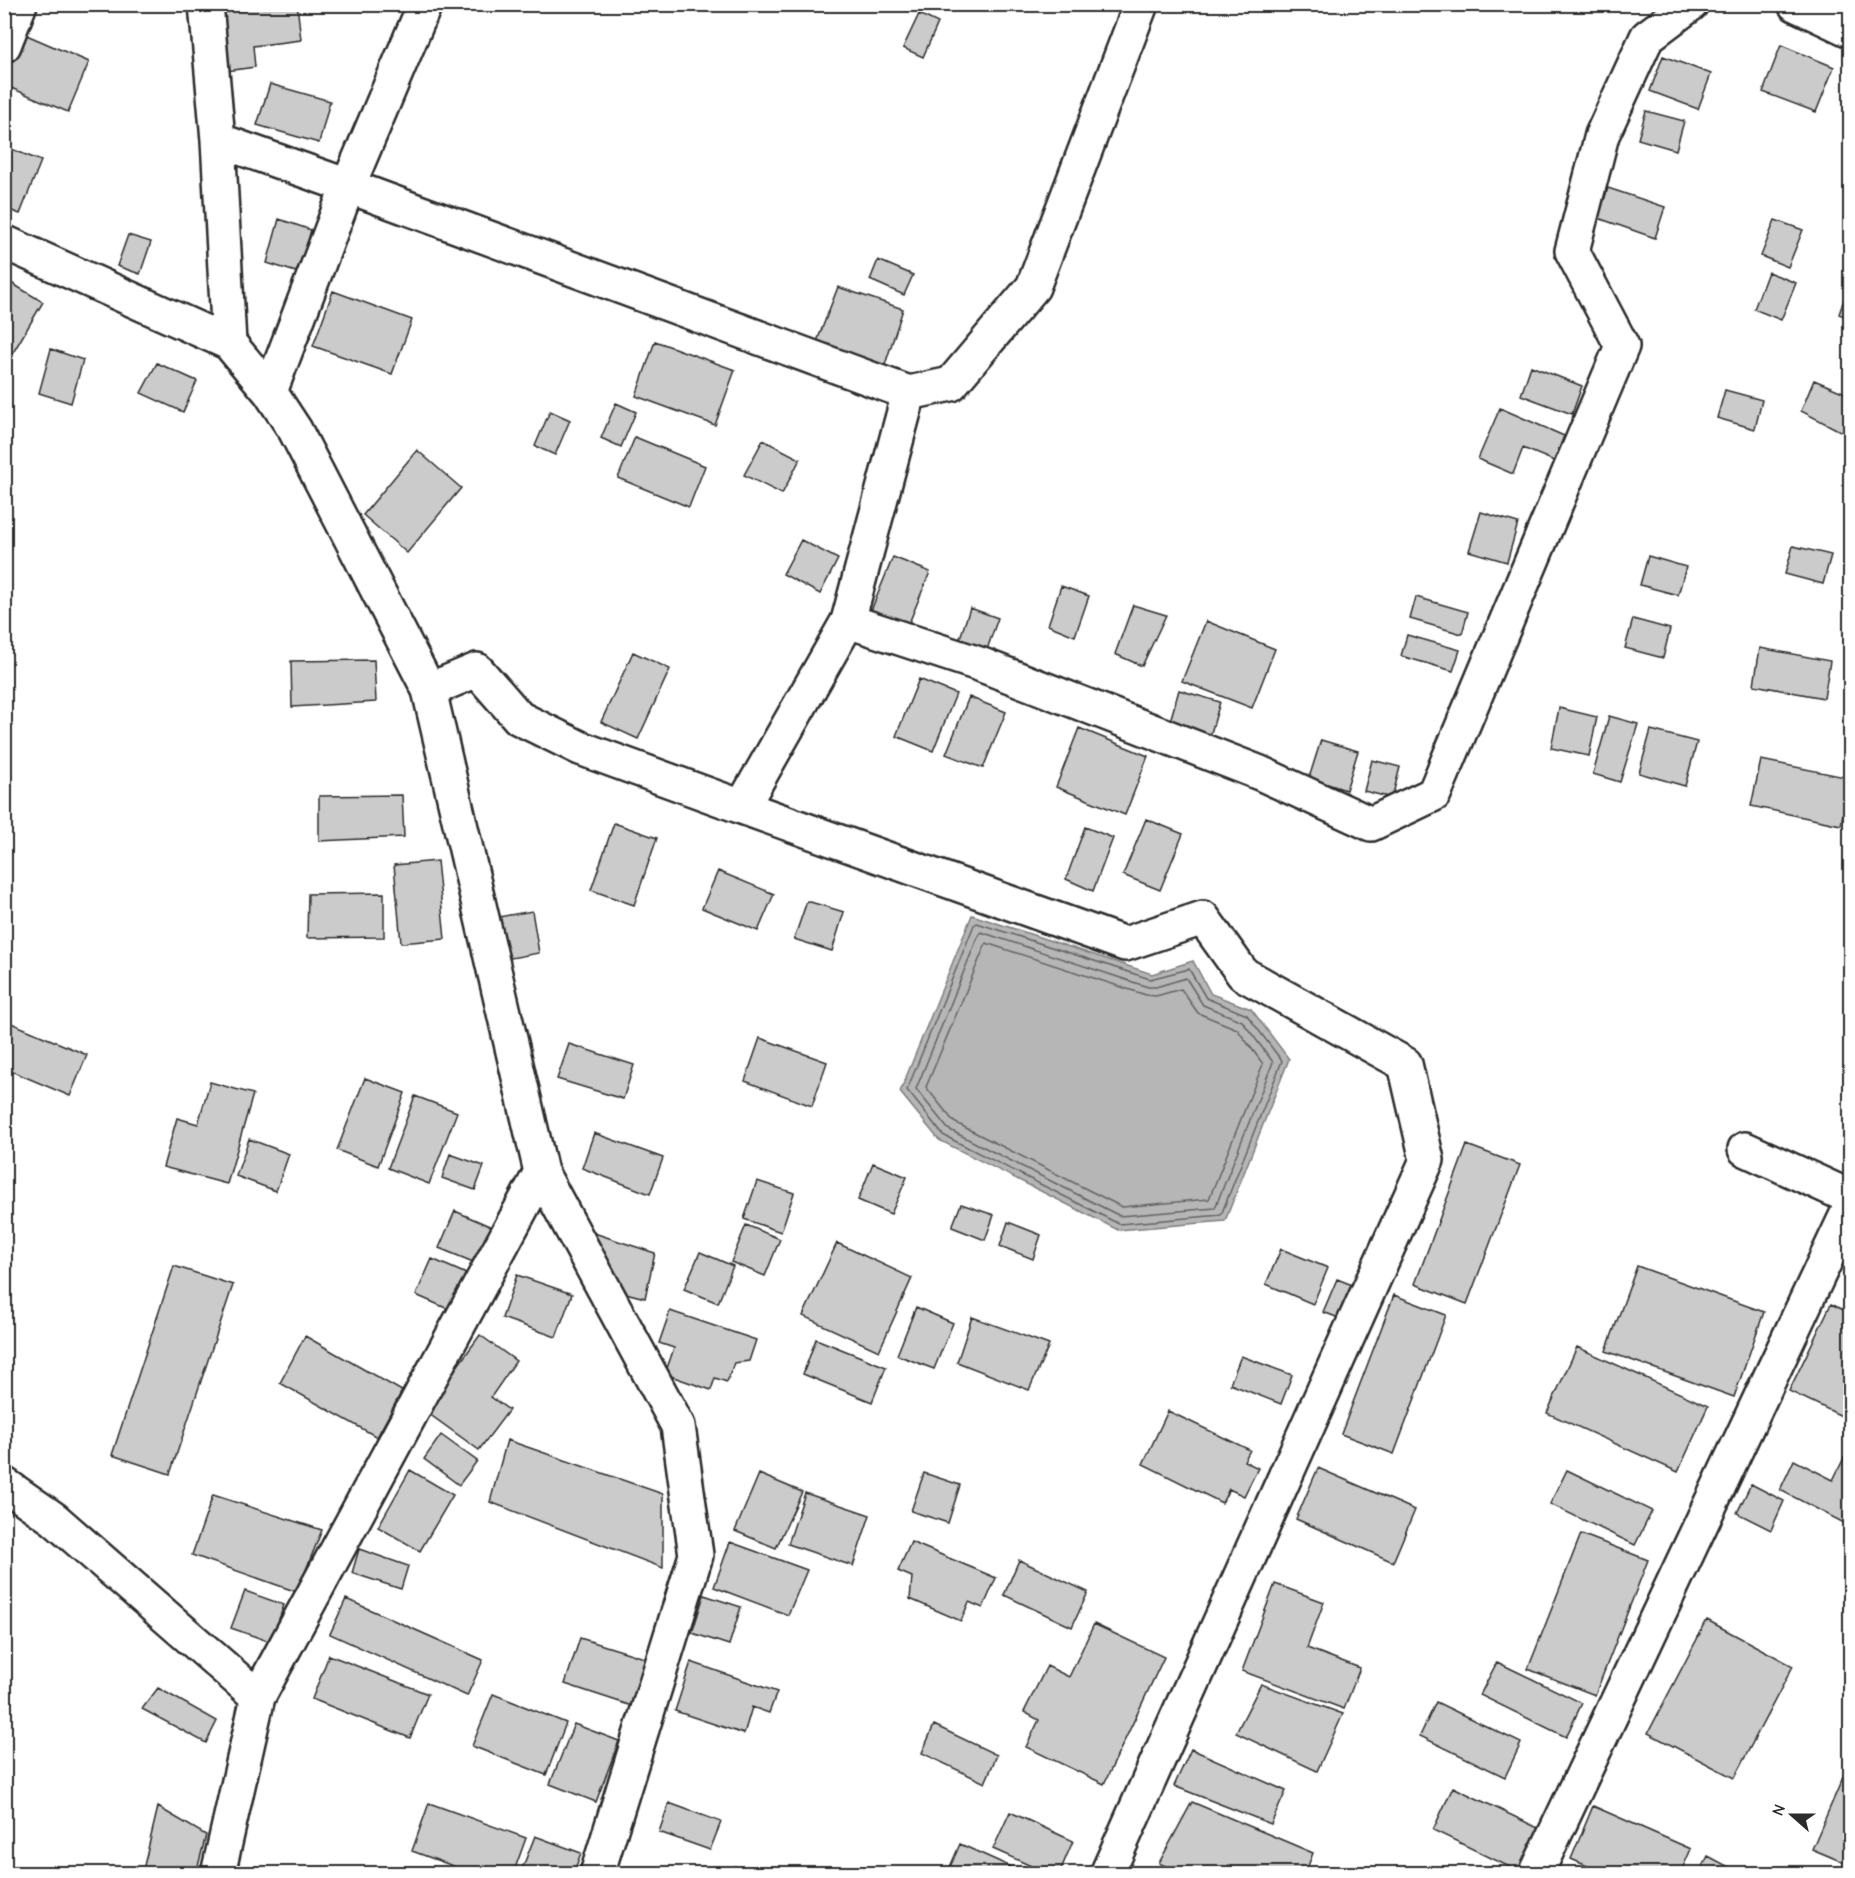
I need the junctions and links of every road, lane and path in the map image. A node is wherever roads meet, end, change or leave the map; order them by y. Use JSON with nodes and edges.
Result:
{"nodes":[{"id":1,"x":20,"y":4,"type":"edge"},
{"id":2,"x":206,"y":4,"type":"edge"},
{"id":3,"x":425,"y":4,"type":"edge"},
{"id":4,"x":1141,"y":4,"type":"edge"},
{"id":5,"x":1692,"y":4,"type":"edge"},
{"id":6,"x":1795,"y":4,"type":"edge"},
{"id":7,"x":1851,"y":30,"type":"edge"},
{"id":8,"x":4,"y":45,"type":"edge"},
{"id":9,"x":218,"y":140,"type":"junction"},
{"id":10,"x":348,"y":186,"type":"junction"},
{"id":11,"x":4,"y":242,"type":"edge"},
{"id":12,"x":229,"y":343,"type":"junction"},
{"id":13,"x":270,"y":392,"type":"junction"},
{"id":14,"x":909,"y":393,"type":"junction"},
{"id":15,"x":848,"y":621,"type":"junction"},
{"id":16,"x":429,"y":690,"type":"junction"},
{"id":17,"x":742,"y":807,"type":"junction"},
{"id":18,"x":1745,"y":1149,"type":"dead end"},
{"id":19,"x":541,"y":1172,"type":"junction"},
{"id":20,"x":1851,"y":1197,"type":"edge"},
{"id":21,"x":1851,"y":1208,"type":"edge"},
{"id":22,"x":4,"y":1484,"type":"edge"},
{"id":23,"x":258,"y":1697,"type":"junction"},
{"id":24,"x":218,"y":1874,"type":"edge"},
{"id":25,"x":597,"y":1874,"type":"edge"},
{"id":26,"x":1107,"y":1874,"type":"edge"},
{"id":27,"x":1536,"y":1874,"type":"edge"}],
"edges":[{"from":1,"to":8,"type":"street"},
{"from":2,"to":9,"type":"street"},
{"from":3,"to":10,"type":"street"},
{"from":4,"to":14,"type":"street"},
{"from":5,"to":15,"type":"street"},
{"from":6,"to":7,"type":"street"},
{"from":9,"to":10,"type":"street"},
{"from":9,"to":12,"type":"street"},
{"from":10,"to":13,"type":"street"},
{"from":10,"to":14,"type":"street"},
{"from":11,"to":12,"type":"street"},
{"from":12,"to":13,"type":"street"},
{"from":13,"to":16,"type":"street"},
{"from":14,"to":15,"type":"street"},
{"from":15,"to":17,"type":"street"},
{"from":16,"to":17,"type":"street"},
{"from":16,"to":19,"type":"street"},
{"from":17,"to":26,"type":"street"},
{"from":18,"to":20,"type":"street"},
{"from":19,"to":23,"type":"street"},
{"from":19,"to":25,"type":"street"},
{"from":21,"to":27,"type":"street"},
{"from":22,"to":23,"type":"street"},
{"from":23,"to":24,"type":"street"}]}
